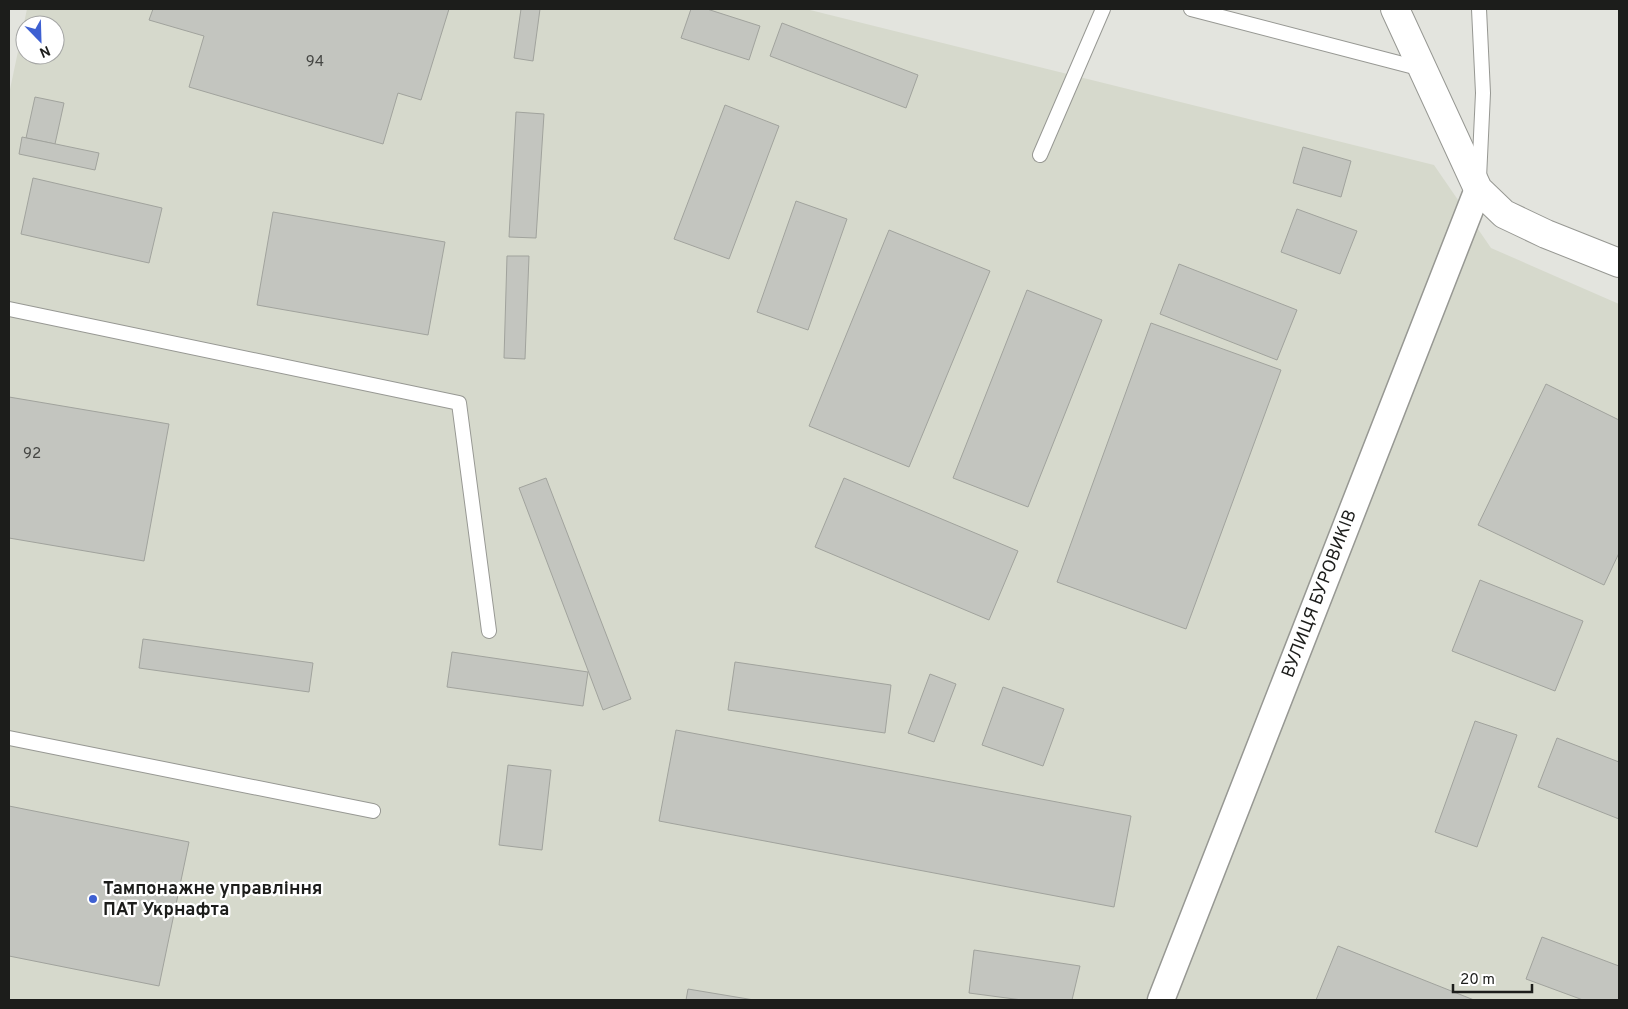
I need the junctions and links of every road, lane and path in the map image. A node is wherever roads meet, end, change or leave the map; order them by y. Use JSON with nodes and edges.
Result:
{"nodes":[{"id":1,"x":1103,"y":9,"type":"edge"},
{"id":2,"x":1191,"y":9,"type":"edge"},
{"id":3,"x":1395,"y":9,"type":"edge"},
{"id":4,"x":1479,"y":9,"type":"edge"},
{"id":5,"x":1423,"y":70,"type":"junction"},
{"id":6,"x":1040,"y":155,"type":"dead end"},
{"id":7,"x":1478,"y":189,"type":"junction"},
{"id":8,"x":1619,"y":263,"type":"edge"},
{"id":9,"x":9,"y":310,"type":"edge"},
{"id":10,"x":489,"y":631,"type":"dead end"},
{"id":11,"x":9,"y":738,"type":"edge"},
{"id":12,"x":373,"y":811,"type":"dead end"},
{"id":13,"x":1161,"y":1000,"type":"edge"}],
"edges":[{"from":1,"to":6,"type":"lane"},
{"from":2,"to":5,"type":"lane"},
{"from":3,"to":5,"type":"street"},
{"from":4,"to":7,"type":"lane"},
{"from":5,"to":7,"type":"street"},
{"from":7,"to":8,"type":"street"},
{"from":7,"to":13,"type":"street","name":"ВУЛИЦЯ БУРОВИКІВ"},
{"from":9,"to":10,"type":"lane"},
{"from":11,"to":12,"type":"lane"}]}
